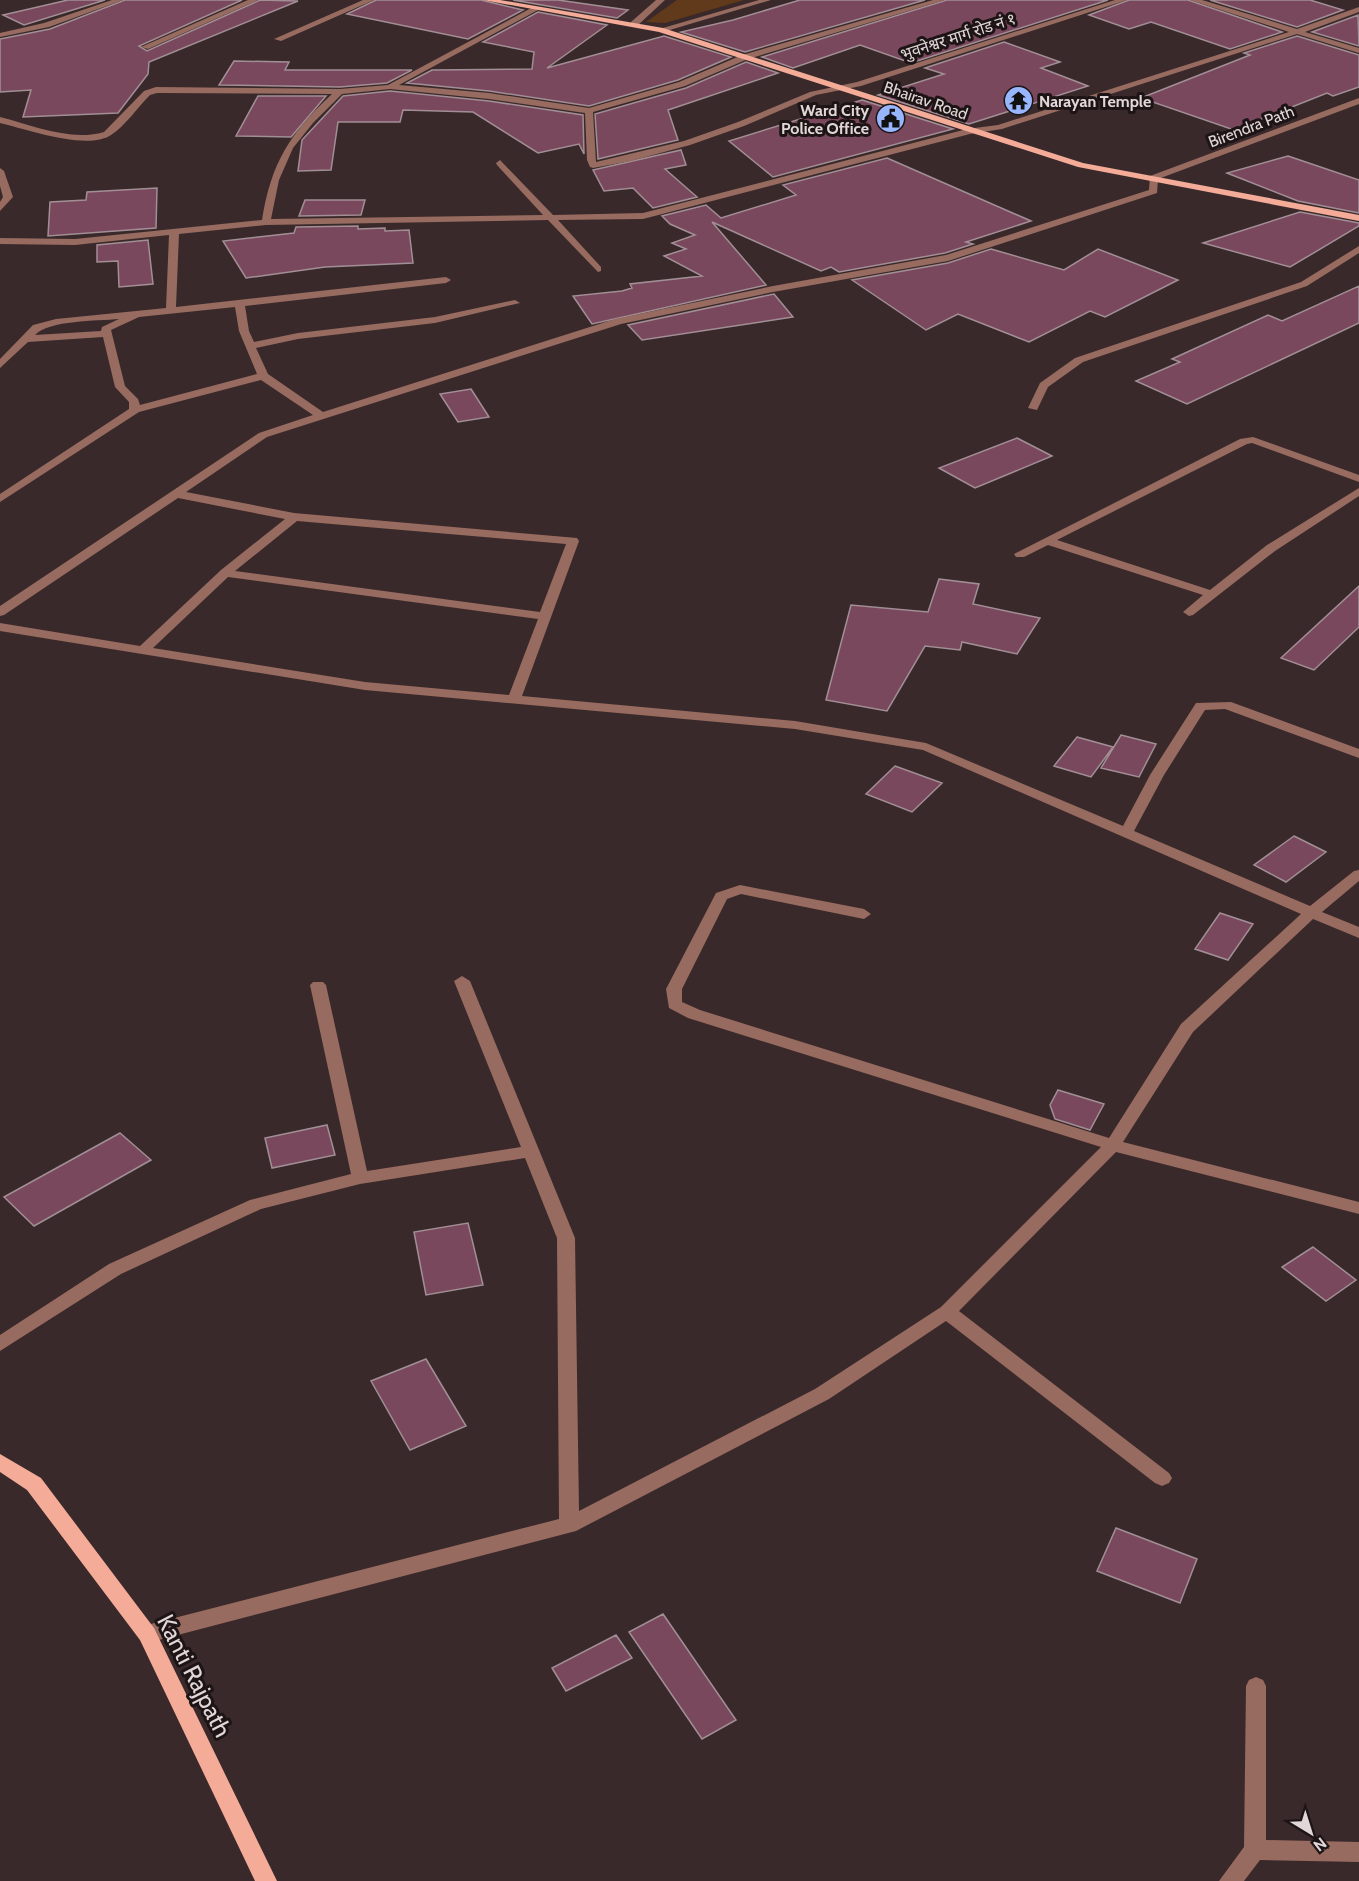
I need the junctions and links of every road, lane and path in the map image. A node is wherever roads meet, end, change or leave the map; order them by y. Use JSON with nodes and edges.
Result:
{"nodes":[{"id":1,"x":119,"y":0,"type":"edge"},
{"id":2,"x":254,"y":0,"type":"edge"},
{"id":3,"x":369,"y":0,"type":"edge"},
{"id":4,"x":487,"y":0,"type":"edge"},
{"id":5,"x":661,"y":0,"type":"edge"},
{"id":6,"x":766,"y":0,"type":"edge"},
{"id":7,"x":942,"y":0,"type":"edge"},
{"id":8,"x":1123,"y":0,"type":"edge"},
{"id":9,"x":1194,"y":0,"type":"edge"},
{"id":10,"x":535,"y":8,"type":"junction"},
{"id":11,"x":1359,"y":9,"type":"edge"},
{"id":12,"x":634,"y":24,"type":"junction"},
{"id":13,"x":660,"y":30,"type":"junction"},
{"id":14,"x":1298,"y":32,"type":"junction"},
{"id":15,"x":0,"y":35,"type":"edge"},
{"id":16,"x":278,"y":39,"type":"dead end"},
{"id":17,"x":145,"y":47,"type":"dead end"},
{"id":18,"x":1359,"y":51,"type":"edge"},
{"id":19,"x":745,"y":57,"type":"junction"},
{"id":20,"x":835,"y":85,"type":"junction"},
{"id":21,"x":390,"y":87,"type":"junction"},
{"id":22,"x":340,"y":92,"type":"junction"},
{"id":23,"x":1359,"y":101,"type":"edge"},
{"id":24,"x":589,"y":111,"type":"junction"},
{"id":25,"x":0,"y":120,"type":"edge"},
{"id":26,"x":970,"y":131,"type":"junction"},
{"id":27,"x":501,"y":163,"type":"dead end"},
{"id":28,"x":0,"y":171,"type":"edge"},
{"id":29,"x":1153,"y":178,"type":"junction"},
{"id":30,"x":0,"y":208,"type":"edge"},
{"id":31,"x":548,"y":218,"type":"junction"},
{"id":32,"x":1359,"y":218,"type":"edge"},
{"id":33,"x":267,"y":222,"type":"junction"},
{"id":34,"x":174,"y":233,"type":"junction"},
{"id":35,"x":0,"y":241,"type":"edge"},
{"id":36,"x":1359,"y":249,"type":"edge"},
{"id":37,"x":598,"y":269,"type":"dead end"},
{"id":38,"x":446,"y":280,"type":"dead end"},
{"id":39,"x":515,"y":303,"type":"dead end"},
{"id":40,"x":240,"y":304,"type":"junction"},
{"id":41,"x":171,"y":310,"type":"junction"},
{"id":42,"x":137,"y":314,"type":"junction"},
{"id":43,"x":108,"y":334,"type":"junction"},
{"id":44,"x":25,"y":339,"type":"junction"},
{"id":45,"x":250,"y":346,"type":"junction"},
{"id":46,"x":0,"y":364,"type":"edge"},
{"id":47,"x":263,"y":376,"type":"junction"},
{"id":48,"x":1033,"y":408,"type":"dead end"},
{"id":49,"x":135,"y":410,"type":"junction"},
{"id":50,"x":321,"y":416,"type":"junction"},
{"id":51,"x":1359,"y":479,"type":"edge"},
{"id":52,"x":1359,"y":491,"type":"edge"},
{"id":53,"x":177,"y":494,"type":"junction"},
{"id":54,"x":0,"y":499,"type":"edge"},
{"id":55,"x":294,"y":518,"type":"junction"},
{"id":56,"x":1048,"y":541,"type":"junction"},
{"id":57,"x":1020,"y":554,"type":"dead end"},
{"id":58,"x":225,"y":573,"type":"junction"},
{"id":59,"x":1211,"y":594,"type":"junction"},
{"id":60,"x":0,"y":612,"type":"edge"},
{"id":61,"x":1188,"y":612,"type":"dead end"},
{"id":62,"x":545,"y":616,"type":"junction"},
{"id":63,"x":0,"y":627,"type":"edge"},
{"id":64,"x":143,"y":650,"type":"junction"},
{"id":65,"x":514,"y":699,"type":"junction"},
{"id":66,"x":1359,"y":754,"type":"edge"},
{"id":67,"x":1126,"y":833,"type":"junction"},
{"id":68,"x":1359,"y":874,"type":"edge"},
{"id":69,"x":1311,"y":913,"type":"junction"},
{"id":70,"x":864,"y":914,"type":"dead end"},
{"id":71,"x":1359,"y":933,"type":"edge"},
{"id":72,"x":462,"y":981,"type":"dead end"},
{"id":73,"x":318,"y":985,"type":"dead end"},
{"id":74,"x":1113,"y":1145,"type":"junction"},
{"id":75,"x":531,"y":1151,"type":"junction"},
{"id":76,"x":360,"y":1178,"type":"junction"},
{"id":77,"x":1359,"y":1208,"type":"edge"},
{"id":78,"x":947,"y":1312,"type":"junction"},
{"id":79,"x":0,"y":1344,"type":"edge"},
{"id":80,"x":0,"y":1462,"type":"edge"},
{"id":81,"x":1162,"y":1479,"type":"dead end"},
{"id":82,"x":569,"y":1525,"type":"junction"},
{"id":83,"x":147,"y":1634,"type":"junction"},
{"id":84,"x":1256,"y":1686,"type":"dead end"},
{"id":85,"x":1255,"y":1850,"type":"junction"},
{"id":86,"x":1359,"y":1852,"type":"edge"},
{"id":87,"x":266,"y":1881,"type":"edge"},
{"id":88,"x":1230,"y":1881,"type":"edge"}],
"edges":[{"from":1,"to":15,"type":"street"},
{"from":2,"to":17,"type":"street"},
{"from":3,"to":16,"type":"street"},
{"from":4,"to":10,"type":"main road","name":"Bhairav Road"},
{"from":5,"to":12,"type":"street"},
{"from":6,"to":13,"type":"street"},
{"from":7,"to":19,"type":"street"},
{"from":8,"to":20,"type":"street","name":"भुवनेश्वर मार्ग रोड नं १"},
{"from":9,"to":14,"type":"street"},
{"from":10,"to":12,"type":"main road","name":"Bhairav Road"},
{"from":10,"to":21,"type":"street"},
{"from":11,"to":14,"type":"street"},
{"from":12,"to":13,"type":"main road","name":"Bhairav Road"},
{"from":13,"to":19,"type":"main road","name":"Bhairav Road"},
{"from":14,"to":18,"type":"street"},
{"from":14,"to":26,"type":"street"},
{"from":19,"to":20,"type":"main road","name":"Bhairav Road"},
{"from":19,"to":24,"type":"street"},
{"from":20,"to":24,"type":"street","name":"भुवनेश्वर मार्ग रोड नं १"},
{"from":20,"to":26,"type":"main road","name":"Bhairav Road"},
{"from":21,"to":22,"type":"street"},
{"from":21,"to":24,"type":"street"},
{"from":22,"to":25,"type":"street"},
{"from":22,"to":33,"type":"street"},
{"from":23,"to":29,"type":"street","name":"Birendra Path"},
{"from":26,"to":29,"type":"main road","name":"Bhairav Road"},
{"from":26,"to":31,"type":"street"},
{"from":27,"to":31,"type":"street"},
{"from":28,"to":30,"type":"street"},
{"from":29,"to":32,"type":"main road","name":"Bhairav Road"},
{"from":29,"to":50,"type":"street"},
{"from":31,"to":33,"type":"street"},
{"from":31,"to":37,"type":"street"},
{"from":33,"to":34,"type":"street"},
{"from":34,"to":35,"type":"street"},
{"from":34,"to":41,"type":"street"},
{"from":36,"to":48,"type":"street"},
{"from":38,"to":40,"type":"street"},
{"from":39,"to":45,"type":"street"},
{"from":40,"to":41,"type":"street"},
{"from":40,"to":45,"type":"street"},
{"from":41,"to":42,"type":"street"},
{"from":42,"to":43,"type":"street"},
{"from":42,"to":44,"type":"street"},
{"from":43,"to":44,"type":"street"},
{"from":43,"to":49,"type":"street"},
{"from":44,"to":46,"type":"street"},
{"from":45,"to":47,"type":"street"},
{"from":47,"to":49,"type":"street"},
{"from":47,"to":50,"type":"street"},
{"from":49,"to":54,"type":"street"},
{"from":50,"to":53,"type":"street"},
{"from":51,"to":56,"type":"street"},
{"from":52,"to":59,"type":"street"},
{"from":53,"to":55,"type":"street"},
{"from":53,"to":60,"type":"street"},
{"from":55,"to":58,"type":"street"},
{"from":55,"to":62,"type":"street"},
{"from":56,"to":57,"type":"street"},
{"from":56,"to":59,"type":"street"},
{"from":58,"to":62,"type":"street"},
{"from":58,"to":64,"type":"street"},
{"from":59,"to":61,"type":"street"},
{"from":62,"to":65,"type":"street"},
{"from":63,"to":64,"type":"street"},
{"from":64,"to":65,"type":"street"},
{"from":65,"to":67,"type":"street"},
{"from":66,"to":67,"type":"street"},
{"from":67,"to":69,"type":"street"},
{"from":68,"to":69,"type":"street"},
{"from":69,"to":71,"type":"street"},
{"from":69,"to":74,"type":"street"},
{"from":70,"to":74,"type":"street"},
{"from":72,"to":75,"type":"street"},
{"from":73,"to":76,"type":"street"},
{"from":74,"to":77,"type":"street"},
{"from":74,"to":78,"type":"street"},
{"from":75,"to":76,"type":"street"},
{"from":75,"to":82,"type":"street"},
{"from":76,"to":79,"type":"street"},
{"from":78,"to":81,"type":"street"},
{"from":78,"to":82,"type":"street"},
{"from":80,"to":83,"type":"main road","name":"Kanti Rajpath"},
{"from":82,"to":83,"type":"street"},
{"from":83,"to":87,"type":"main road","name":"Kanti Rajpath"},
{"from":84,"to":85,"type":"street"},
{"from":85,"to":86,"type":"street"},
{"from":85,"to":88,"type":"street"}]}
